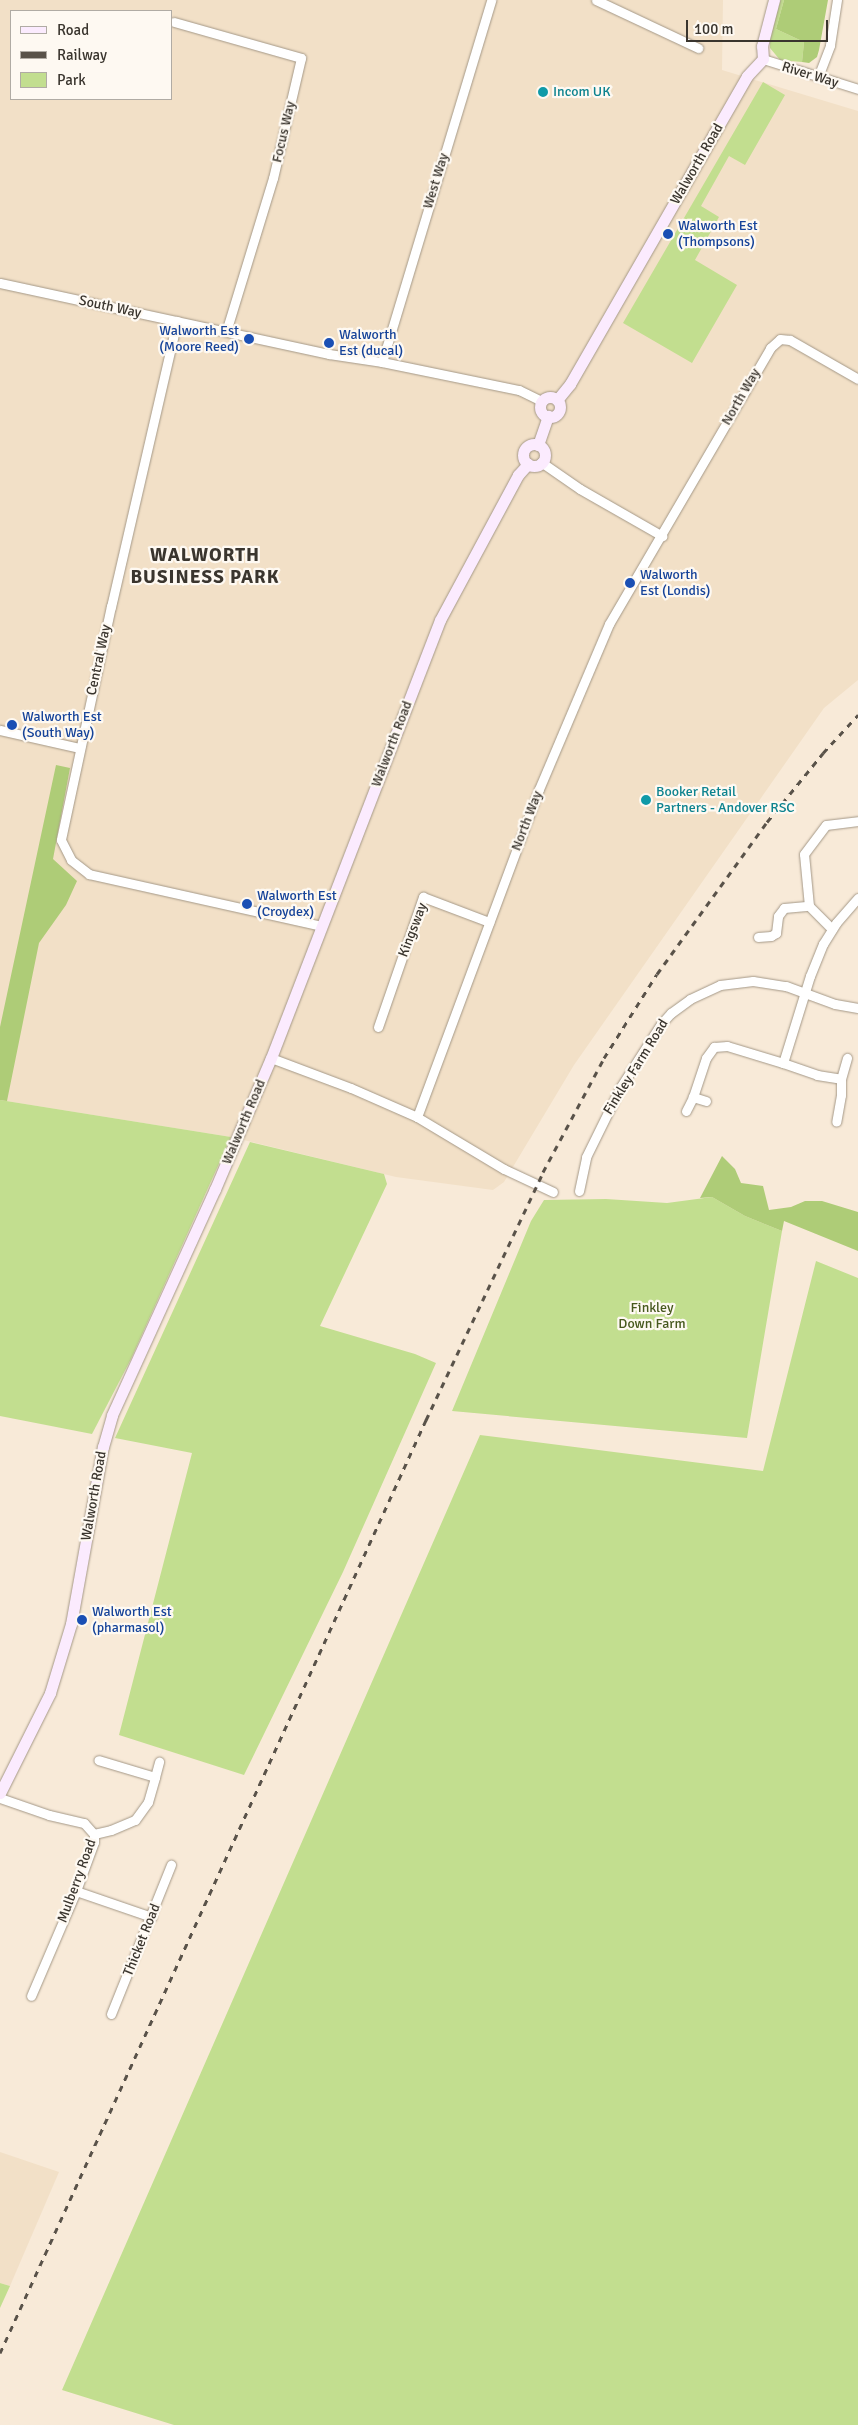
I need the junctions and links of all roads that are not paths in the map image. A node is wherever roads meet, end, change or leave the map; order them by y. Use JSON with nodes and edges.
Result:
{"nodes":[{"id":1,"x":491,"y":0,"type":"edge"},
{"id":2,"x":596,"y":0,"type":"edge"},
{"id":3,"x":774,"y":0,"type":"edge"},
{"id":4,"x":837,"y":0,"type":"edge"},
{"id":5,"x":174,"y":22,"type":"dead end"},
{"id":6,"x":698,"y":48,"type":"dead end"},
{"id":7,"x":763,"y":59,"type":"junction"},
{"id":8,"x":818,"y":77,"type":"junction"},
{"id":9,"x":858,"y":90,"type":"edge"},
{"id":10,"x":0,"y":283,"type":"edge"},
{"id":11,"x":177,"y":322,"type":"junction"},
{"id":12,"x":226,"y":332,"type":"junction"},
{"id":13,"x":382,"y":362,"type":"junction"},
{"id":14,"x":858,"y":379,"type":"edge"},
{"id":15,"x":557,"y":400,"type":"junction"},
{"id":16,"x":542,"y":401,"type":"junction"},
{"id":17,"x":548,"y":416,"type":"junction"},
{"id":18,"x":538,"y":445,"type":"junction"},
{"id":19,"x":542,"y":462,"type":"junction"},
{"id":20,"x":528,"y":464,"type":"junction"},
{"id":21,"x":662,"y":536,"type":"junction"},
{"id":22,"x":0,"y":730,"type":"edge"},
{"id":23,"x":80,"y":748,"type":"junction"},
{"id":24,"x":858,"y":821,"type":"edge"},
{"id":25,"x":858,"y":898,"type":"edge"},
{"id":26,"x":809,"y":906,"type":"junction"},
{"id":27,"x":489,"y":922,"type":"junction"},
{"id":28,"x":322,"y":926,"type":"junction"},
{"id":29,"x":832,"y":929,"type":"junction"},
{"id":30,"x":758,"y":936,"type":"dead end"},
{"id":31,"x":804,"y":993,"type":"junction"},
{"id":32,"x":858,"y":1008,"type":"edge"},
{"id":33,"x":378,"y":1026,"type":"dead end"},
{"id":34,"x":271,"y":1058,"type":"junction"},
{"id":35,"x":846,"y":1058,"type":"dead end"},
{"id":36,"x":783,"y":1063,"type":"junction"},
{"id":37,"x":841,"y":1079,"type":"junction"},
{"id":38,"x":693,"y":1097,"type":"junction"},
{"id":39,"x":706,"y":1101,"type":"dead end"},
{"id":40,"x":686,"y":1111,"type":"dead end"},
{"id":41,"x":417,"y":1117,"type":"junction"},
{"id":42,"x":836,"y":1122,"type":"dead end"},
{"id":43,"x":579,"y":1191,"type":"dead end"},
{"id":44,"x":553,"y":1192,"type":"dead end"},
{"id":45,"x":98,"y":1760,"type":"dead end"},
{"id":46,"x":159,"y":1762,"type":"dead end"},
{"id":47,"x":155,"y":1777,"type":"junction"},
{"id":48,"x":0,"y":1793,"type":"edge"},
{"id":49,"x":0,"y":1798,"type":"edge"},
{"id":50,"x":94,"y":1834,"type":"junction"},
{"id":51,"x":171,"y":1865,"type":"dead end"},
{"id":52,"x":76,"y":1891,"type":"junction"},
{"id":53,"x":152,"y":1917,"type":"junction"},
{"id":54,"x":31,"y":1996,"type":"dead end"},
{"id":55,"x":111,"y":2014,"type":"dead end"}],
"edges":[{"from":1,"to":13,"type":"street","name":"West Way"},
{"from":2,"to":6,"type":"street"},
{"from":3,"to":7,"type":"street"},
{"from":4,"to":8,"type":"street"},
{"from":5,"to":12,"type":"street","name":"Focus Way"},
{"from":7,"to":8,"type":"street","name":"River Way"},
{"from":7,"to":15,"type":"street","name":"Walworth Road"},
{"from":8,"to":9,"type":"street","name":"River Way"},
{"from":10,"to":11,"type":"street","name":"South Way"},
{"from":11,"to":12,"type":"street","name":"South Way"},
{"from":11,"to":23,"type":"street","name":"Central Way"},
{"from":12,"to":13,"type":"street","name":"South Way"},
{"from":13,"to":16,"type":"street","name":"South Way"},
{"from":14,"to":21,"type":"street","name":"North Way"},
{"from":15,"to":16,"type":"street"},
{"from":15,"to":17,"type":"street","name":"Walworth Road"},
{"from":16,"to":17,"type":"street"},
{"from":17,"to":18,"type":"street","name":"Walworth Road"},
{"from":18,"to":19,"type":"street"},
{"from":18,"to":20,"type":"street","name":"Walworth Road"},
{"from":19,"to":20,"type":"street"},
{"from":19,"to":21,"type":"street"},
{"from":20,"to":28,"type":"street","name":"Walworth Road"},
{"from":21,"to":27,"type":"street","name":"North Way"},
{"from":22,"to":23,"type":"street"},
{"from":23,"to":28,"type":"street","name":"Central Way"},
{"from":24,"to":26,"type":"street"},
{"from":25,"to":29,"type":"street"},
{"from":26,"to":29,"type":"street"},
{"from":26,"to":30,"type":"street"},
{"from":27,"to":33,"type":"street","name":"Kingsway"},
{"from":27,"to":41,"type":"street","name":"North Way"},
{"from":28,"to":34,"type":"street","name":"Walworth Road"},
{"from":29,"to":31,"type":"street"},
{"from":31,"to":32,"type":"street","name":"Finkley Farm Road"},
{"from":31,"to":36,"type":"street"},
{"from":31,"to":43,"type":"street","name":"Finkley Farm Road"},
{"from":34,"to":41,"type":"street"},
{"from":34,"to":48,"type":"street","name":"Walworth Road"},
{"from":35,"to":37,"type":"street"},
{"from":36,"to":37,"type":"street"},
{"from":36,"to":38,"type":"street"},
{"from":37,"to":42,"type":"street"},
{"from":38,"to":39,"type":"street"},
{"from":38,"to":40,"type":"street"},
{"from":41,"to":44,"type":"street"},
{"from":45,"to":47,"type":"street"},
{"from":46,"to":47,"type":"street"},
{"from":47,"to":50,"type":"street"},
{"from":49,"to":50,"type":"street","name":"Mulberry Road"},
{"from":50,"to":52,"type":"street","name":"Mulberry Road"},
{"from":51,"to":53,"type":"street","name":"Thicket Road"},
{"from":52,"to":53,"type":"street"},
{"from":52,"to":54,"type":"street","name":"Mulberry Road"},
{"from":53,"to":55,"type":"street","name":"Thicket Road"}]}
